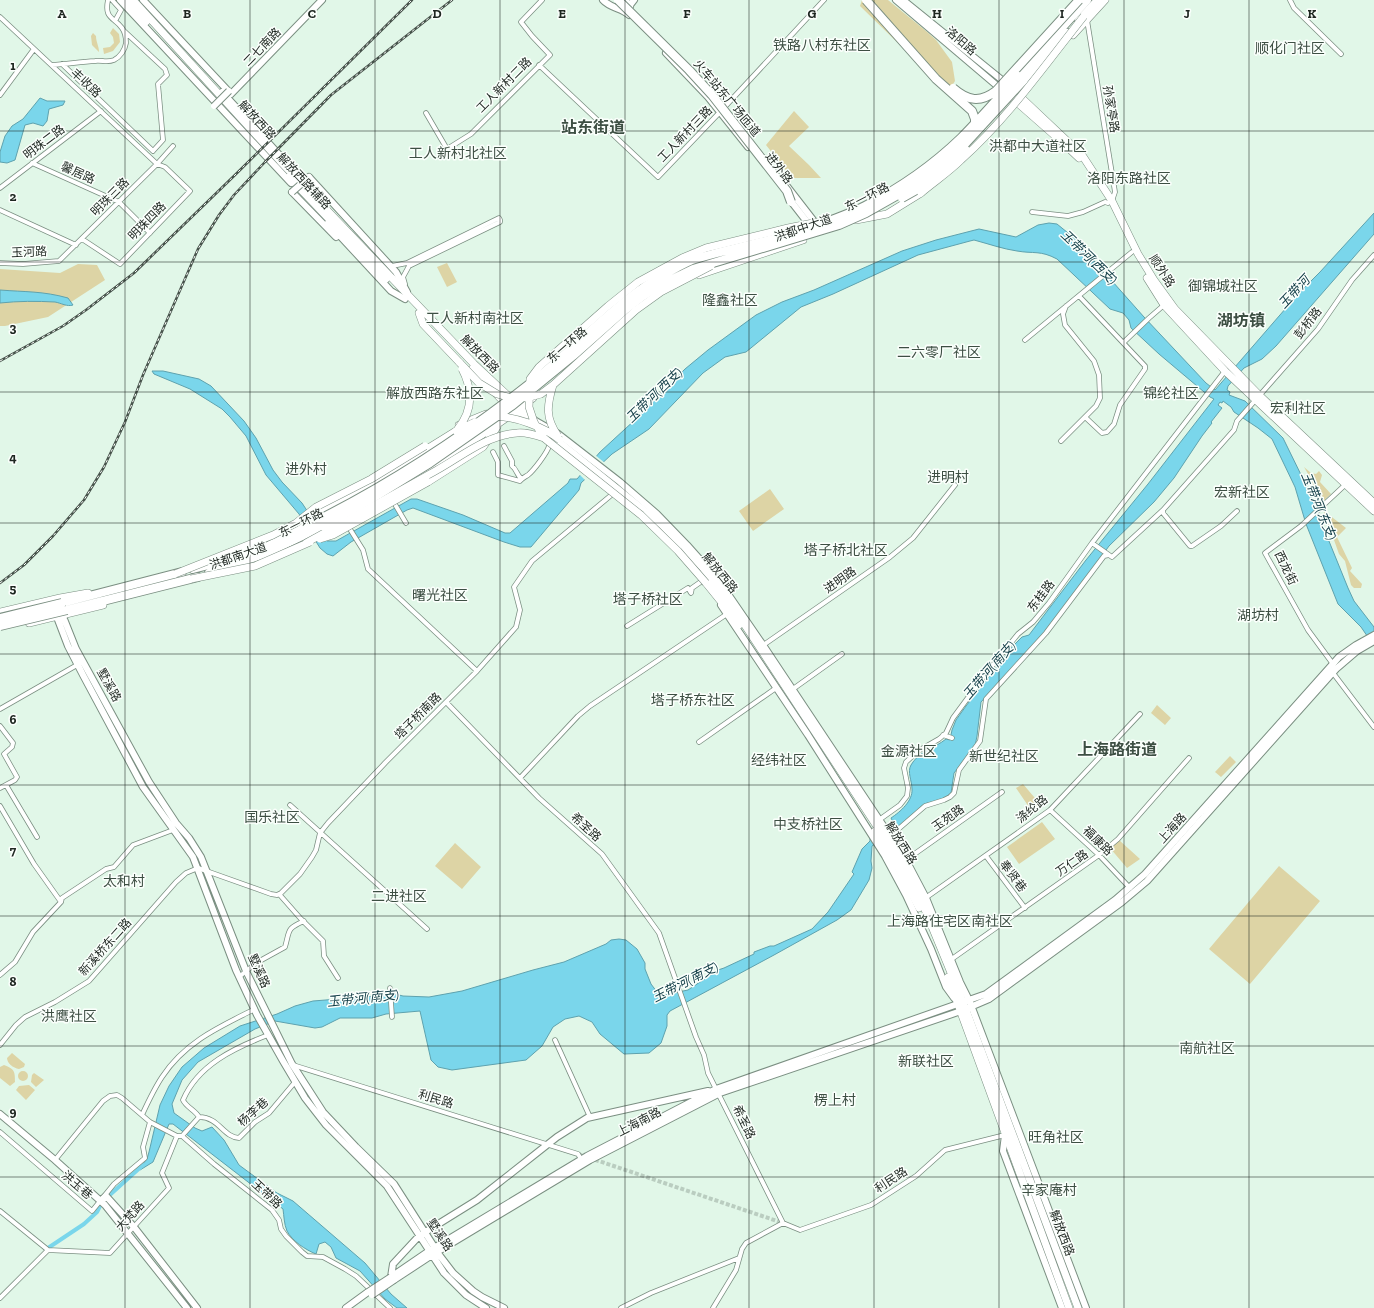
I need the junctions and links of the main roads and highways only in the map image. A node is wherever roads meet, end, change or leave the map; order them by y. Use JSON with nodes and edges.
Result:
{"nodes":[{"id":1,"x":133,"y":0,"type":"edge"},
{"id":2,"x":137,"y":0,"type":"edge"},
{"id":3,"x":142,"y":0,"type":"edge"},
{"id":4,"x":317,"y":0,"type":"edge"},
{"id":5,"x":322,"y":0,"type":"edge"},
{"id":6,"x":603,"y":0,"type":"edge"},
{"id":7,"x":618,"y":0,"type":"edge"},
{"id":8,"x":866,"y":0,"type":"edge"},
{"id":9,"x":896,"y":0,"type":"edge"},
{"id":10,"x":903,"y":0,"type":"edge"},
{"id":11,"x":910,"y":0,"type":"edge"},
{"id":12,"x":1098,"y":0,"type":"edge"},
{"id":13,"x":1105,"y":0,"type":"edge"},
{"id":14,"x":123,"y":1,"type":"edge"},
{"id":15,"x":1082,"y":1,"type":"edge"},
{"id":16,"x":628,"y":4,"type":"edge"},
{"id":17,"x":922,"y":16,"type":"junction"},
{"id":18,"x":1085,"y":18,"type":"junction"},
{"id":19,"x":894,"y":32,"type":"junction"},
{"id":20,"x":1004,"y":87,"type":"junction"},
{"id":21,"x":230,"y":92,"type":"junction"},
{"id":22,"x":1014,"y":96,"type":"junction"},
{"id":23,"x":791,"y":202,"type":"junction"},
{"id":24,"x":1110,"y":202,"type":"junction"},
{"id":25,"x":856,"y":220,"type":"junction"},
{"id":26,"x":837,"y":222,"type":"junction"},
{"id":27,"x":813,"y":223,"type":"junction"},
{"id":28,"x":819,"y":234,"type":"junction"},
{"id":29,"x":722,"y":260,"type":"junction"},
{"id":30,"x":407,"y":297,"type":"junction"},
{"id":31,"x":419,"y":313,"type":"junction"},
{"id":32,"x":460,"y":363,"type":"junction"},
{"id":33,"x":1227,"y":368,"type":"junction"},
{"id":34,"x":553,"y":385,"type":"junction"},
{"id":35,"x":505,"y":399,"type":"junction"},
{"id":36,"x":518,"y":410,"type":"junction"},
{"id":37,"x":486,"y":414,"type":"junction"},
{"id":38,"x":532,"y":421,"type":"junction"},
{"id":39,"x":501,"y":422,"type":"junction"},
{"id":40,"x":456,"y":431,"type":"junction"},
{"id":41,"x":544,"y":438,"type":"junction"},
{"id":42,"x":560,"y":440,"type":"junction"},
{"id":43,"x":581,"y":461,"type":"junction"},
{"id":44,"x":602,"y":478,"type":"junction"},
{"id":45,"x":1348,"y":483,"type":"junction"},
{"id":46,"x":613,"y":493,"type":"junction"},
{"id":47,"x":636,"y":502,"type":"junction"},
{"id":48,"x":1374,"y":504,"type":"edge"},
{"id":49,"x":1374,"y":511,"type":"edge"},
{"id":50,"x":298,"y":524,"type":"junction"},
{"id":51,"x":306,"y":542,"type":"junction"},
{"id":52,"x":175,"y":574,"type":"junction"},
{"id":53,"x":191,"y":579,"type":"junction"},
{"id":54,"x":704,"y":582,"type":"junction"},
{"id":55,"x":60,"y":598,"type":"junction"},
{"id":56,"x":51,"y":600,"type":"junction"},
{"id":57,"x":0,"y":612,"type":"edge"},
{"id":58,"x":730,"y":615,"type":"junction"},
{"id":59,"x":60,"y":616,"type":"junction"},
{"id":60,"x":0,"y":618,"type":"edge"},
{"id":61,"x":0,"y":628,"type":"edge"},
{"id":62,"x":1374,"y":635,"type":"edge"},
{"id":63,"x":1374,"y":641,"type":"edge"},
{"id":64,"x":762,"y":647,"type":"junction"},
{"id":65,"x":1357,"y":648,"type":"junction"},
{"id":66,"x":876,"y":826,"type":"junction"},
{"id":67,"x":888,"y":847,"type":"junction"},
{"id":68,"x":923,"y":899,"type":"junction"},
{"id":69,"x":965,"y":1005,"type":"junction"},
{"id":70,"x":717,"y":1091,"type":"junction"},
{"id":71,"x":0,"y":1114,"type":"edge"},
{"id":72,"x":1005,"y":1134,"type":"junction"},
{"id":73,"x":101,"y":1202,"type":"junction"},
{"id":74,"x":422,"y":1234,"type":"junction"},
{"id":75,"x":433,"y":1251,"type":"junction"},
{"id":76,"x":393,"y":1278,"type":"junction"},
{"id":77,"x":369,"y":1294,"type":"junction"},
{"id":78,"x":187,"y":1308,"type":"edge"},
{"id":79,"x":197,"y":1308,"type":"edge"},
{"id":80,"x":346,"y":1308,"type":"edge"},
{"id":81,"x":353,"y":1308,"type":"edge"},
{"id":82,"x":486,"y":1308,"type":"edge"},
{"id":83,"x":504,"y":1308,"type":"edge"},
{"id":84,"x":1062,"y":1308,"type":"edge"},
{"id":85,"x":1069,"y":1308,"type":"edge"},
{"id":86,"x":1078,"y":1308,"type":"edge"},
{"id":87,"x":1086,"y":1308,"type":"edge"}],
"edges":[{"from":1,"to":30,"type":"main road","name":"解放西路"},
{"from":2,"to":30,"type":"main road","name":"解放西路辅路"},
{"from":3,"to":21,"type":"main road"},
{"from":4,"to":21,"type":"main road","name":"二七南路"},
{"from":5,"to":21,"type":"main road","name":"二七南路"},
{"from":6,"to":16,"type":"main road","name":"进外路"},
{"from":7,"to":16,"type":"main road","name":"进外路"},
{"from":7,"to":23,"type":"highway","name":"火车站东广场匝道","bridge":true},
{"from":8,"to":19,"type":"highway","bridge":true},
{"from":9,"to":20,"type":"main road","name":"洛阳路"},
{"from":10,"to":17,"type":"main road","name":"洛阳路"},
{"from":11,"to":17,"type":"main road"},
{"from":12,"to":18,"type":"highway","name":"东一环路"},
{"from":13,"to":18,"type":"main road","name":"洪都中大道"},
{"from":14,"to":21,"type":"main road","name":"二七南路"},
{"from":14,"to":30,"type":"main road","name":"解放西路"},
{"from":15,"to":19,"type":"highway","bridge":true},
{"from":15,"to":20,"type":"main road","name":"洪都中大道"},
{"from":15,"to":26,"type":"highway","name":"东一环路","bridge":true},
{"from":16,"to":23,"type":"main road","name":"进外路"},
{"from":16,"to":27,"type":"main road","name":"进外路"},
{"from":17,"to":20,"type":"main road","name":"洛阳路"},
{"from":18,"to":22,"type":"main road","name":"洪都中大道"},
{"from":18,"to":25,"type":"main road","bridge":true},
{"from":18,"to":26,"type":"highway","name":"东一环路","bridge":true},
{"from":19,"to":26,"type":"highway","bridge":true},
{"from":20,"to":22,"type":"main road","name":"顺外路"},
{"from":20,"to":27,"type":"main road","name":"洪都中大道"},
{"from":22,"to":24,"type":"main road","name":"顺外路"},
{"from":22,"to":25,"type":"main road","name":"洪都中大道"},
{"from":23,"to":27,"type":"main road","name":"进外路"},
{"from":24,"to":33,"type":"main road","name":"顺外路"},
{"from":24,"to":33,"type":"main road","name":"顺外路"},
{"from":25,"to":28,"type":"main road","name":"洪都中大道"},
{"from":26,"to":29,"type":"highway","name":"东一环路","bridge":true},
{"from":26,"to":41,"type":"main road","bridge":true},
{"from":26,"to":52,"type":"highway","name":"东一环路","bridge":true},
{"from":27,"to":28,"type":"main road","name":"进外路"},
{"from":27,"to":35,"type":"main road","name":"洪都中大道"},
{"from":28,"to":36,"type":"main road","name":"洪都中大道"},
{"from":29,"to":34,"type":"main road","bridge":true},
{"from":29,"to":53,"type":"highway","name":"东一环路","bridge":true},
{"from":30,"to":30,"type":"main road","bridge":true},
{"from":30,"to":31,"type":"main road","name":"解放西路"},
{"from":30,"to":35,"type":"main road","name":"解放西路"},
{"from":31,"to":32,"type":"main road"},
{"from":31,"to":35,"type":"main road","name":"解放西路"},
{"from":32,"to":34,"type":"main road","bridge":true},
{"from":32,"to":40,"type":"main road","bridge":true},
{"from":33,"to":45,"type":"main road","name":"顺外路"},
{"from":34,"to":42,"type":"main road","bridge":true},
{"from":35,"to":36,"type":"main road","name":"解放西路"},
{"from":35,"to":37,"type":"main road","name":"洪都南大道"},
{"from":36,"to":38,"type":"main road","name":"解放西路"},
{"from":36,"to":39,"type":"main road","name":"洪都南大道"},
{"from":37,"to":50,"type":"main road","name":"洪都南大道"},
{"from":37,"to":50,"type":"main road","bridge":true},
{"from":38,"to":43,"type":"main road","name":"解放西路"},
{"from":38,"to":43,"type":"main road"},
{"from":39,"to":51,"type":"main road","name":"洪都南大道","bridge":true},
{"from":39,"to":51,"type":"main road","bridge":true},
{"from":40,"to":42,"type":"main road","bridge":true},
{"from":40,"to":50,"type":"main road","bridge":true},
{"from":41,"to":51,"type":"main road","bridge":true},
{"from":41,"to":54,"type":"main road","bridge":true},
{"from":42,"to":47,"type":"main road"},
{"from":43,"to":44,"type":"main road","name":"解放西路","bridge":true},
{"from":44,"to":46,"type":"main road","name":"解放西路"},
{"from":44,"to":47,"type":"main road","name":"解放西路"},
{"from":44,"to":64,"type":"main road"},
{"from":45,"to":48,"type":"main road","name":"顺外路"},
{"from":45,"to":49,"type":"main road","name":"顺外路"},
{"from":46,"to":54,"type":"main road"},
{"from":46,"to":58,"type":"main road","name":"解放西路"},
{"from":47,"to":64,"type":"main road","name":"解放西路"},
{"from":50,"to":52,"type":"main road","bridge":true},
{"from":50,"to":55,"type":"main road","name":"洪都南大道"},
{"from":51,"to":53,"type":"main road","bridge":true},
{"from":51,"to":59,"type":"main road","name":"洪都南大道"},
{"from":52,"to":60,"type":"highway","name":"东一环路","bridge":true},
{"from":53,"to":61,"type":"highway","name":"东一环路","bridge":true},
{"from":54,"to":58,"type":"main road"},
{"from":55,"to":56,"type":"main road","name":"洪都南大道"},
{"from":55,"to":59,"type":"main road","name":"墅溪路"},
{"from":56,"to":57,"type":"main road","name":"洪都南大道"},
{"from":56,"to":59,"type":"main road","name":"墅溪路"},
{"from":58,"to":66,"type":"main road","name":"解放西路"},
{"from":58,"to":66,"type":"main road"},
{"from":59,"to":61,"type":"main road","name":"洪都南大道"},
{"from":59,"to":74,"type":"main road","name":"墅溪路"},
{"from":59,"to":74,"type":"main road","name":"墅溪路"},
{"from":62,"to":65,"type":"main road","name":"上海路"},
{"from":63,"to":65,"type":"main road","name":"上海路"},
{"from":64,"to":66,"type":"main road","name":"解放西路"},
{"from":64,"to":66,"type":"main road"},
{"from":65,"to":69,"type":"main road","name":"上海路"},
{"from":65,"to":69,"type":"main road","name":"上海路"},
{"from":66,"to":67,"type":"main road","name":"解放西路"},
{"from":66,"to":67,"type":"main road"},
{"from":67,"to":68,"type":"main road","name":"解放西路"},
{"from":67,"to":68,"type":"main road"},
{"from":67,"to":69,"type":"main road","name":"解放西路"},
{"from":68,"to":69,"type":"main road","name":"解放西路"},
{"from":69,"to":70,"type":"main road","name":"上海南路"},
{"from":69,"to":72,"type":"main road","name":"解放西路"},
{"from":69,"to":86,"type":"main road","name":"解放西路"},
{"from":69,"to":87,"type":"main road"},
{"from":70,"to":74,"type":"main road","name":"上海南路"},
{"from":70,"to":75,"type":"main road","name":"上海南路"},
{"from":70,"to":75,"type":"main road","name":"上海南路"},
{"from":71,"to":73,"type":"main road"},
{"from":72,"to":84,"type":"main road"},
{"from":72,"to":85,"type":"main road","name":"解放西路"},
{"from":73,"to":78,"type":"main road"},
{"from":73,"to":79,"type":"main road"},
{"from":74,"to":75,"type":"main road","name":"墅溪路"},
{"from":74,"to":76,"type":"main road","name":"上海南路"},
{"from":75,"to":76,"type":"main road","name":"上海南路"},
{"from":75,"to":82,"type":"main road","name":"墅溪路"},
{"from":75,"to":83,"type":"main road","name":"墅溪路"},
{"from":76,"to":77,"type":"main road","name":"上海南路","bridge":true},
{"from":77,"to":80,"type":"main road","name":"上海南路"},
{"from":77,"to":81,"type":"main road","name":"上海南路"}]}
